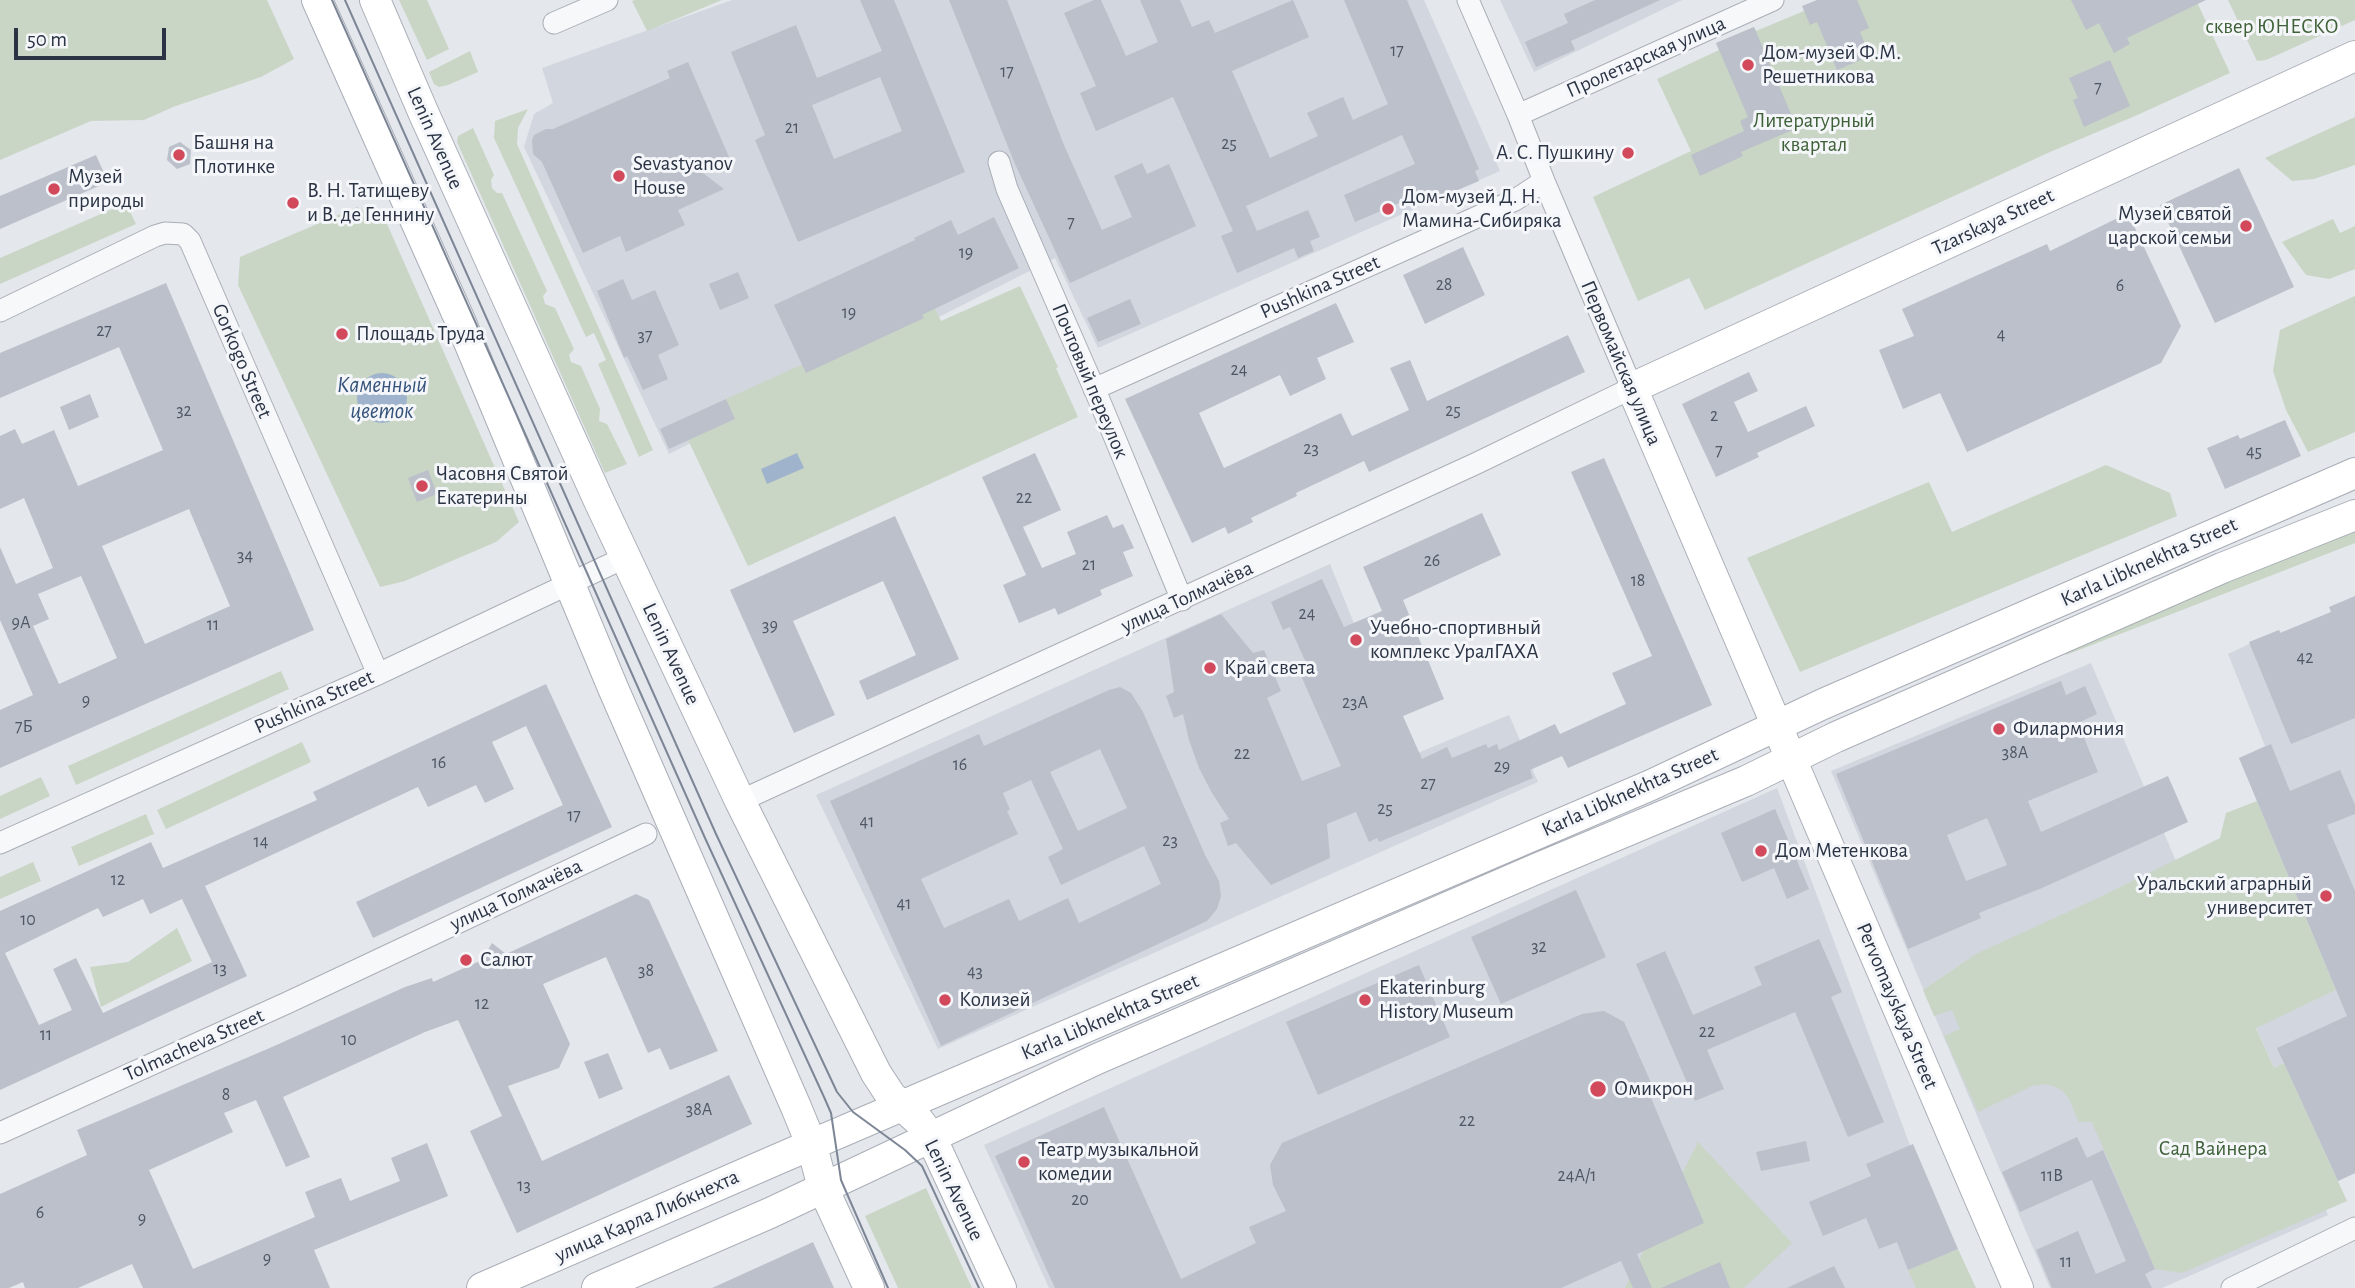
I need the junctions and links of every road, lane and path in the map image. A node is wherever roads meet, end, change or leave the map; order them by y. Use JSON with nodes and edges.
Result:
{"nodes":[{"id":1,"x":317,"y":0,"type":"edge"},
{"id":2,"x":375,"y":0,"type":"edge"},
{"id":3,"x":607,"y":0,"type":"edge"},
{"id":4,"x":1468,"y":0,"type":"edge"},
{"id":5,"x":1773,"y":0,"type":"edge"},
{"id":6,"x":554,"y":23,"type":"dead end"},
{"id":7,"x":2355,"y":56,"type":"edge"},
{"id":8,"x":1518,"y":115,"type":"junction"},
{"id":9,"x":999,"y":162,"type":"dead end"},
{"id":10,"x":1544,"y":181,"type":"junction"},
{"id":11,"x":0,"y":311,"type":"edge"},
{"id":12,"x":1632,"y":388,"type":"junction"},
{"id":13,"x":1094,"y":389,"type":"junction"},
{"id":14,"x":2355,"y":473,"type":"edge"},
{"id":15,"x":2355,"y":515,"type":"edge"},
{"id":16,"x":626,"y":557,"type":"junction"},
{"id":17,"x":571,"y":583,"type":"junction"},
{"id":18,"x":1182,"y":600,"type":"junction"},
{"id":19,"x":378,"y":674,"type":"junction"},
{"id":20,"x":1777,"y":725,"type":"junction"},
{"id":21,"x":1792,"y":759,"type":"junction"},
{"id":22,"x":740,"y":801,"type":"junction"},
{"id":23,"x":646,"y":834,"type":"dead end"},
{"id":24,"x":0,"y":844,"type":"edge"},
{"id":25,"x":386,"y":955,"type":"joint"},
{"id":26,"x":904,"y":1106,"type":"junction"},
{"id":27,"x":0,"y":1133,"type":"edge"},
{"id":28,"x":931,"y":1138,"type":"junction"},
{"id":29,"x":812,"y":1146,"type":"junction"},
{"id":30,"x":823,"y":1188,"type":"junction"},
{"id":31,"x":2355,"y":1228,"type":"edge"},
{"id":32,"x":482,"y":1288,"type":"edge"},
{"id":33,"x":597,"y":1288,"type":"edge"},
{"id":34,"x":869,"y":1288,"type":"edge"},
{"id":35,"x":1001,"y":1288,"type":"edge"},
{"id":36,"x":2018,"y":1288,"type":"edge"},
{"id":37,"x":2232,"y":1288,"type":"edge"}],
"edges":[{"from":1,"to":17,"type":"main road"},
{"from":2,"to":16,"type":"main road","name":"Lenin Avenue"},
{"from":3,"to":6,"type":"street"},
{"from":4,"to":8,"type":"street","name":"Первомайская улица"},
{"from":5,"to":8,"type":"street","name":"Пролетарская улица"},
{"from":7,"to":12,"type":"main road","name":"Tzarskaya Street"},
{"from":8,"to":10,"type":"street","name":"Первомайская улица"},
{"from":9,"to":13,"type":"street","name":"Почтовый переулок"},
{"from":10,"to":12,"type":"street","name":"Первомайская улица"},
{"from":10,"to":13,"type":"street","name":"Pushkina Street"},
{"from":11,"to":19,"type":"street","name":"Gorkogo Street"},
{"from":12,"to":18,"type":"street","name":"улица Толмачёва"},
{"from":12,"to":20,"type":"main road","name":"Первомайская улица"},
{"from":13,"to":18,"type":"street","name":"Почтовый переулок"},
{"from":14,"to":20,"type":"main road","name":"Karla Libknekhta Street"},
{"from":15,"to":21,"type":"main road","name":"Karla Libknekhta Street"},
{"from":16,"to":17,"type":"street","name":"Pushkina Street"},
{"from":16,"to":22,"type":"main road","name":"Lenin Avenue"},
{"from":17,"to":19,"type":"street","name":"Pushkina Street"},
{"from":17,"to":29,"type":"main road"},
{"from":18,"to":22,"type":"street","name":"улица Толмачёва"},
{"from":19,"to":24,"type":"street","name":"Pushkina Street"},
{"from":20,"to":21,"type":"main road","name":"Pervomayskaya Street"},
{"from":20,"to":26,"type":"main road","name":"Karla Libknekhta Street"},
{"from":21,"to":28,"type":"main road","name":"Karla Libknekhta Street"},
{"from":21,"to":36,"type":"main road","name":"Pervomayskaya Street"},
{"from":22,"to":26,"type":"main road","name":"Lenin Avenue"},
{"from":23,"to":25,"type":"street","name":"улица Толмачёва"},
{"from":25,"to":27,"type":"street","name":"Tolmacheva Street"},
{"from":26,"to":28,"type":"main road","name":"Lenin Avenue"},
{"from":26,"to":29,"type":"main road","name":"Karla Libknekhta Street"},
{"from":28,"to":30,"type":"main road","name":"Karla Libknekhta Street"},
{"from":28,"to":35,"type":"main road","name":"Lenin Avenue"},
{"from":29,"to":30,"type":"main road"},
{"from":29,"to":32,"type":"main road","name":"улица Карла Либкнехта"},
{"from":30,"to":33,"type":"main road"},
{"from":30,"to":34,"type":"main road"},
{"from":31,"to":37,"type":"street"}]}
